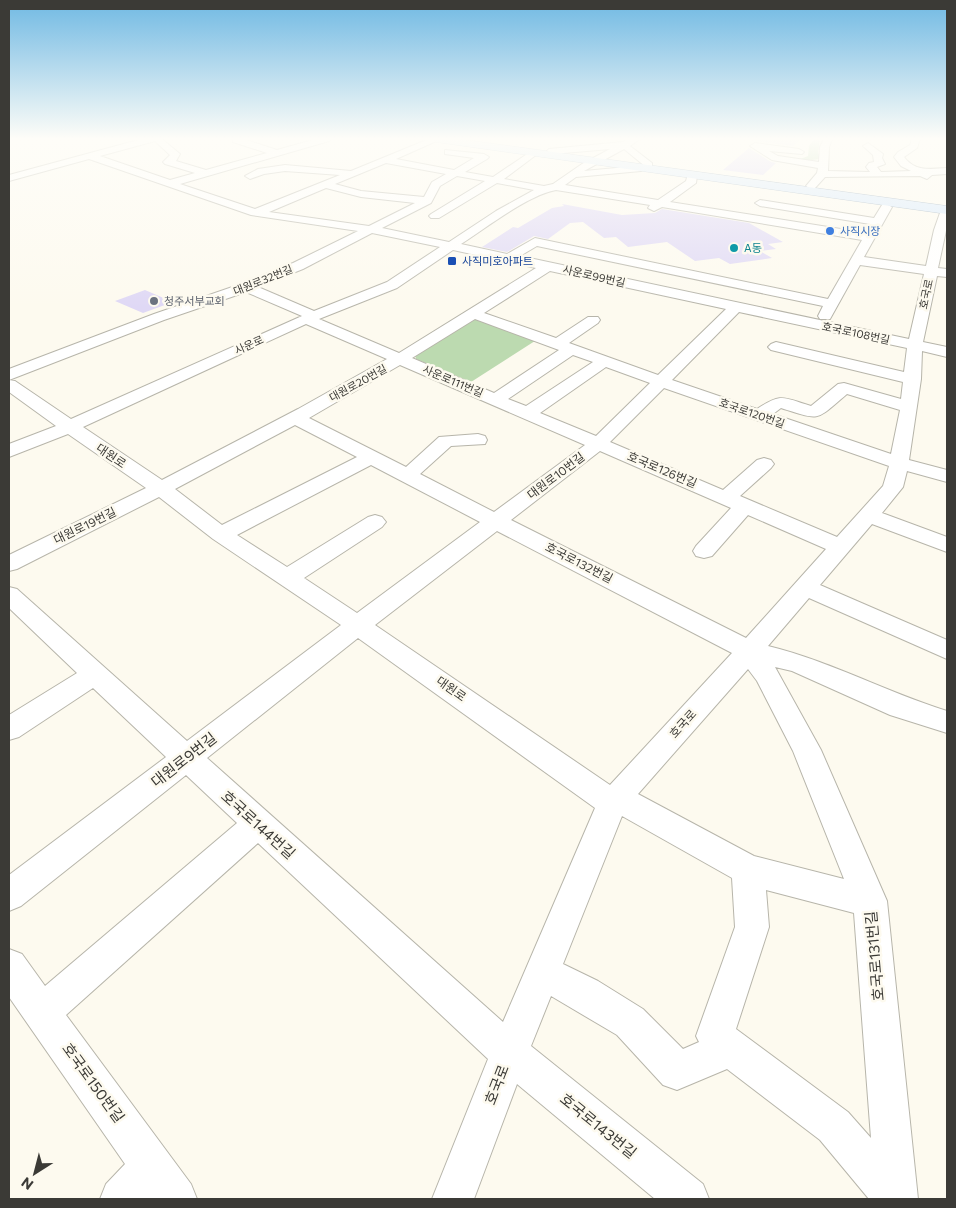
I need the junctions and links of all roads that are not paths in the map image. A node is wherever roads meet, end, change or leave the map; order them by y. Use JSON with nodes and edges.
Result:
{"nodes":[{"id":1,"x":206,"y":195,"type":"edge"},
{"id":2,"x":299,"y":195,"type":"edge"},
{"id":3,"x":379,"y":195,"type":"edge"},
{"id":4,"x":430,"y":195,"type":"edge"},
{"id":5,"x":535,"y":195,"type":"edge"},
{"id":6,"x":600,"y":195,"type":"edge"},
{"id":7,"x":678,"y":195,"type":"edge"},
{"id":8,"x":837,"y":195,"type":"edge"},
{"id":9,"x":882,"y":195,"type":"edge"},
{"id":10,"x":469,"y":196,"type":"joint"},
{"id":11,"x":427,"y":201,"type":"junction"},
{"id":12,"x":749,"y":202,"type":"dead end"},
{"id":13,"x":517,"y":204,"type":"junction"},
{"id":14,"x":659,"y":204,"type":"junction"},
{"id":15,"x":947,"y":204,"type":"edge"},
{"id":16,"x":886,"y":207,"type":"dead end"},
{"id":17,"x":947,"y":210,"type":"edge"},
{"id":18,"x":649,"y":212,"type":"dead end"},
{"id":19,"x":255,"y":213,"type":"junction"},
{"id":20,"x":877,"y":222,"type":"junction"},
{"id":21,"x":482,"y":225,"type":"junction"},
{"id":22,"x":368,"y":230,"type":"junction"},
{"id":23,"x":944,"y":230,"type":"edge"},
{"id":24,"x":868,"y":237,"type":"junction"},
{"id":25,"x":453,"y":246,"type":"junction"},
{"id":26,"x":510,"y":258,"type":"junction"},
{"id":27,"x":855,"y":260,"type":"junction"},
{"id":28,"x":548,"y":266,"type":"junction"},
{"id":29,"x":931,"y":271,"type":"junction"},
{"id":30,"x":947,"y":273,"type":"edge"},
{"id":31,"x":246,"y":288,"type":"junction"},
{"id":32,"x":833,"y":304,"type":"junction"},
{"id":33,"x":736,"y":307,"type":"junction"},
{"id":34,"x":472,"y":313,"type":"junction"},
{"id":35,"x":311,"y":317,"type":"junction"},
{"id":36,"x":593,"y":320,"type":"dead end"},
{"id":37,"x":796,"y":320,"type":"junction"},
{"id":38,"x":819,"y":325,"type":"junction"},
{"id":39,"x":564,"y":346,"type":"junction"},
{"id":40,"x":915,"y":346,"type":"junction"},
{"id":41,"x":947,"y":352,"type":"edge"},
{"id":42,"x":401,"y":358,"type":"junction"},
{"id":43,"x":605,"y":361,"type":"junction"},
{"id":44,"x":9,"y":375,"type":"edge"},
{"id":45,"x":913,"y":379,"type":"junction"},
{"id":46,"x":662,"y":382,"type":"junction"},
{"id":47,"x":9,"y":385,"type":"edge"},
{"id":48,"x":496,"y":399,"type":"junction"},
{"id":49,"x":910,"y":407,"type":"junction"},
{"id":50,"x":528,"y":413,"type":"junction"},
{"id":51,"x":759,"y":415,"type":"junction"},
{"id":52,"x":295,"y":418,"type":"junction"},
{"id":53,"x":69,"y":427,"type":"junction"},
{"id":54,"x":478,"y":440,"type":"dead end"},
{"id":55,"x":599,"y":443,"type":"junction"},
{"id":56,"x":9,"y":451,"type":"edge"},
{"id":57,"x":372,"y":457,"type":"junction"},
{"id":58,"x":899,"y":463,"type":"junction"},
{"id":59,"x":764,"y":464,"type":"dead end"},
{"id":60,"x":408,"y":476,"type":"junction"},
{"id":61,"x":947,"y":476,"type":"edge"},
{"id":62,"x":161,"y":489,"type":"junction"},
{"id":63,"x":735,"y":502,"type":"junction"},
{"id":64,"x":869,"y":515,"type":"junction"},
{"id":65,"x":497,"y":520,"type":"junction"},
{"id":66,"x":375,"y":522,"type":"dead end"},
{"id":67,"x":221,"y":534,"type":"junction"},
{"id":68,"x":947,"y":545,"type":"edge"},
{"id":69,"x":840,"y":547,"type":"junction"},
{"id":70,"x":704,"y":551,"type":"dead end"},
{"id":71,"x":9,"y":564,"type":"edge"},
{"id":72,"x":287,"y":578,"type":"junction"},
{"id":73,"x":804,"y":587,"type":"junction"},
{"id":74,"x":9,"y":595,"type":"edge"},
{"id":75,"x":358,"y":624,"type":"junction"},
{"id":76,"x":947,"y":650,"type":"edge"},
{"id":77,"x":749,"y":651,"type":"junction"},
{"id":78,"x":95,"y":674,"type":"junction"},
{"id":79,"x":947,"y":722,"type":"edge"},
{"id":80,"x":9,"y":729,"type":"edge"},
{"id":81,"x":186,"y":758,"type":"junction"},
{"id":82,"x":615,"y":800,"type":"junction"},
{"id":83,"x":258,"y":824,"type":"junction"},
{"id":84,"x":748,"y":870,"type":"junction"},
{"id":85,"x":9,"y":895,"type":"edge"},
{"id":86,"x":870,"y":901,"type":"junction"},
{"id":87,"x":9,"y":967,"type":"edge"},
{"id":88,"x":542,"y":972,"type":"junction"},
{"id":89,"x":42,"y":1012,"type":"junction"},
{"id":90,"x":723,"y":1043,"type":"junction"},
{"id":91,"x":509,"y":1054,"type":"junction"},
{"id":92,"x":152,"y":1166,"type":"junction"},
{"id":93,"x":121,"y":1199,"type":"edge"},
{"id":94,"x":176,"y":1199,"type":"edge"},
{"id":95,"x":453,"y":1199,"type":"edge"},
{"id":96,"x":688,"y":1199,"type":"edge"},
{"id":97,"x":896,"y":1199,"type":"edge"}],
"edges":[{"from":1,"to":19,"type":"street","name":"사운로99번길"},
{"from":2,"to":19,"type":"street"},
{"from":3,"to":11,"type":"street"},
{"from":4,"to":11,"type":"street","name":"대원로32번길"},
{"from":5,"to":13,"type":"street","name":"사운로"},
{"from":6,"to":14,"type":"street"},
{"from":7,"to":14,"type":"street"},
{"from":8,"to":17,"type":"main road"},
{"from":9,"to":15,"type":"main road"},
{"from":10,"to":13,"type":"street"},
{"from":10,"to":21,"type":"street"},
{"from":11,"to":22,"type":"street","name":"대원로32번길"},
{"from":12,"to":20,"type":"street"},
{"from":13,"to":21,"type":"street","name":"사운로"},
{"from":14,"to":18,"type":"street"},
{"from":14,"to":24,"type":"street"},
{"from":16,"to":20,"type":"street"},
{"from":17,"to":23,"type":"street","name":"호국로"},
{"from":19,"to":22,"type":"street","name":"사운로99번길"},
{"from":20,"to":24,"type":"street"},
{"from":21,"to":25,"type":"street","name":"사운로"},
{"from":22,"to":25,"type":"street","name":"사운로99번길"},
{"from":22,"to":31,"type":"street","name":"대원로32번길"},
{"from":23,"to":29,"type":"street","name":"호국로"},
{"from":24,"to":27,"type":"street"},
{"from":25,"to":26,"type":"street","name":"사운로99번길"},
{"from":25,"to":35,"type":"street","name":"사운로"},
{"from":26,"to":28,"type":"street","name":"사운로99번길"},
{"from":26,"to":32,"type":"street"},
{"from":27,"to":29,"type":"street"},
{"from":27,"to":32,"type":"street"},
{"from":28,"to":33,"type":"street","name":"사운로99번길"},
{"from":28,"to":34,"type":"street","name":"대원로20번길"},
{"from":29,"to":30,"type":"street"},
{"from":29,"to":40,"type":"street","name":"호국로"},
{"from":31,"to":35,"type":"street","name":"사운로111번길"},
{"from":31,"to":44,"type":"street","name":"대원로32번길"},
{"from":32,"to":38,"type":"street"},
{"from":33,"to":37,"type":"street","name":"호국로108번길"},
{"from":33,"to":46,"type":"street","name":"대원로10번길"},
{"from":34,"to":39,"type":"street","name":"호국로120번길"},
{"from":34,"to":42,"type":"street","name":"대원로20번길"},
{"from":35,"to":42,"type":"street","name":"사운로111번길"},
{"from":35,"to":53,"type":"street","name":"사운로"},
{"from":36,"to":39,"type":"street"},
{"from":37,"to":38,"type":"street","name":"호국로108번길"},
{"from":37,"to":45,"type":"street"},
{"from":38,"to":40,"type":"street","name":"호국로108번길"},
{"from":39,"to":43,"type":"street","name":"호국로120번길"},
{"from":39,"to":48,"type":"street"},
{"from":40,"to":41,"type":"street","name":"호국로108번길"},
{"from":40,"to":45,"type":"street","name":"호국로"},
{"from":42,"to":48,"type":"street","name":"사운로111번길"},
{"from":42,"to":52,"type":"street","name":"대원로20번길"},
{"from":43,"to":46,"type":"street","name":"호국로120번길"},
{"from":43,"to":50,"type":"street"},
{"from":45,"to":49,"type":"street","name":"호국로"},
{"from":46,"to":51,"type":"street","name":"호국로120번길"},
{"from":46,"to":55,"type":"street","name":"대원로10번길"},
{"from":47,"to":53,"type":"street","name":"대원로"},
{"from":48,"to":50,"type":"street","name":"사운로111번길"},
{"from":49,"to":51,"type":"street"},
{"from":49,"to":58,"type":"street","name":"호국로"},
{"from":50,"to":55,"type":"street","name":"사운로111번길"},
{"from":51,"to":58,"type":"street","name":"호국로120번길"},
{"from":52,"to":57,"type":"street","name":"호국로132번길"},
{"from":52,"to":62,"type":"street","name":"대원로20번길"},
{"from":53,"to":56,"type":"street","name":"사운로"},
{"from":53,"to":62,"type":"street","name":"대원로"},
{"from":54,"to":60,"type":"street"},
{"from":55,"to":63,"type":"street","name":"호국로126번길"},
{"from":55,"to":65,"type":"street","name":"대원로10번길"},
{"from":57,"to":60,"type":"street","name":"호국로132번길"},
{"from":57,"to":67,"type":"street"},
{"from":58,"to":61,"type":"street"},
{"from":58,"to":64,"type":"street","name":"호국로"},
{"from":59,"to":63,"type":"street"},
{"from":60,"to":65,"type":"street","name":"호국로132번길"},
{"from":62,"to":67,"type":"street","name":"대원로"},
{"from":62,"to":71,"type":"street","name":"대원로19번길"},
{"from":63,"to":69,"type":"street","name":"호국로126번길"},
{"from":63,"to":70,"type":"street"},
{"from":64,"to":68,"type":"street"},
{"from":64,"to":69,"type":"street","name":"호국로"},
{"from":65,"to":75,"type":"street","name":"대원로10번길"},
{"from":65,"to":77,"type":"street","name":"호국로132번길"},
{"from":66,"to":72,"type":"street"},
{"from":67,"to":72,"type":"street","name":"대원로"},
{"from":69,"to":73,"type":"street","name":"호국로"},
{"from":72,"to":75,"type":"street","name":"대원로"},
{"from":73,"to":76,"type":"street"},
{"from":73,"to":77,"type":"street","name":"호국로"},
{"from":74,"to":78,"type":"street","name":"호국로144번길"},
{"from":75,"to":81,"type":"street","name":"대원로9번길"},
{"from":75,"to":82,"type":"street","name":"대원로"},
{"from":77,"to":79,"type":"street"},
{"from":77,"to":82,"type":"street","name":"호국로"},
{"from":77,"to":86,"type":"street","name":"호국로131번길"},
{"from":78,"to":80,"type":"street"},
{"from":78,"to":81,"type":"street","name":"호국로144번길"},
{"from":81,"to":83,"type":"street","name":"호국로144번길"},
{"from":81,"to":85,"type":"street","name":"대원로9번길"},
{"from":82,"to":84,"type":"street"},
{"from":82,"to":88,"type":"street","name":"호국로"},
{"from":83,"to":89,"type":"street"},
{"from":83,"to":91,"type":"street","name":"호국로144번길"},
{"from":84,"to":86,"type":"street"},
{"from":84,"to":90,"type":"street"},
{"from":86,"to":97,"type":"street","name":"호국로131번길"},
{"from":87,"to":89,"type":"street","name":"호국로150번길"},
{"from":88,"to":90,"type":"street"},
{"from":88,"to":91,"type":"street","name":"호국로"},
{"from":89,"to":92,"type":"street","name":"호국로150번길"},
{"from":90,"to":97,"type":"street"},
{"from":91,"to":95,"type":"street","name":"호국로"},
{"from":91,"to":96,"type":"street","name":"호국로143번길"},
{"from":92,"to":93,"type":"street"},
{"from":92,"to":94,"type":"street","name":"호국로150번길"}]}
